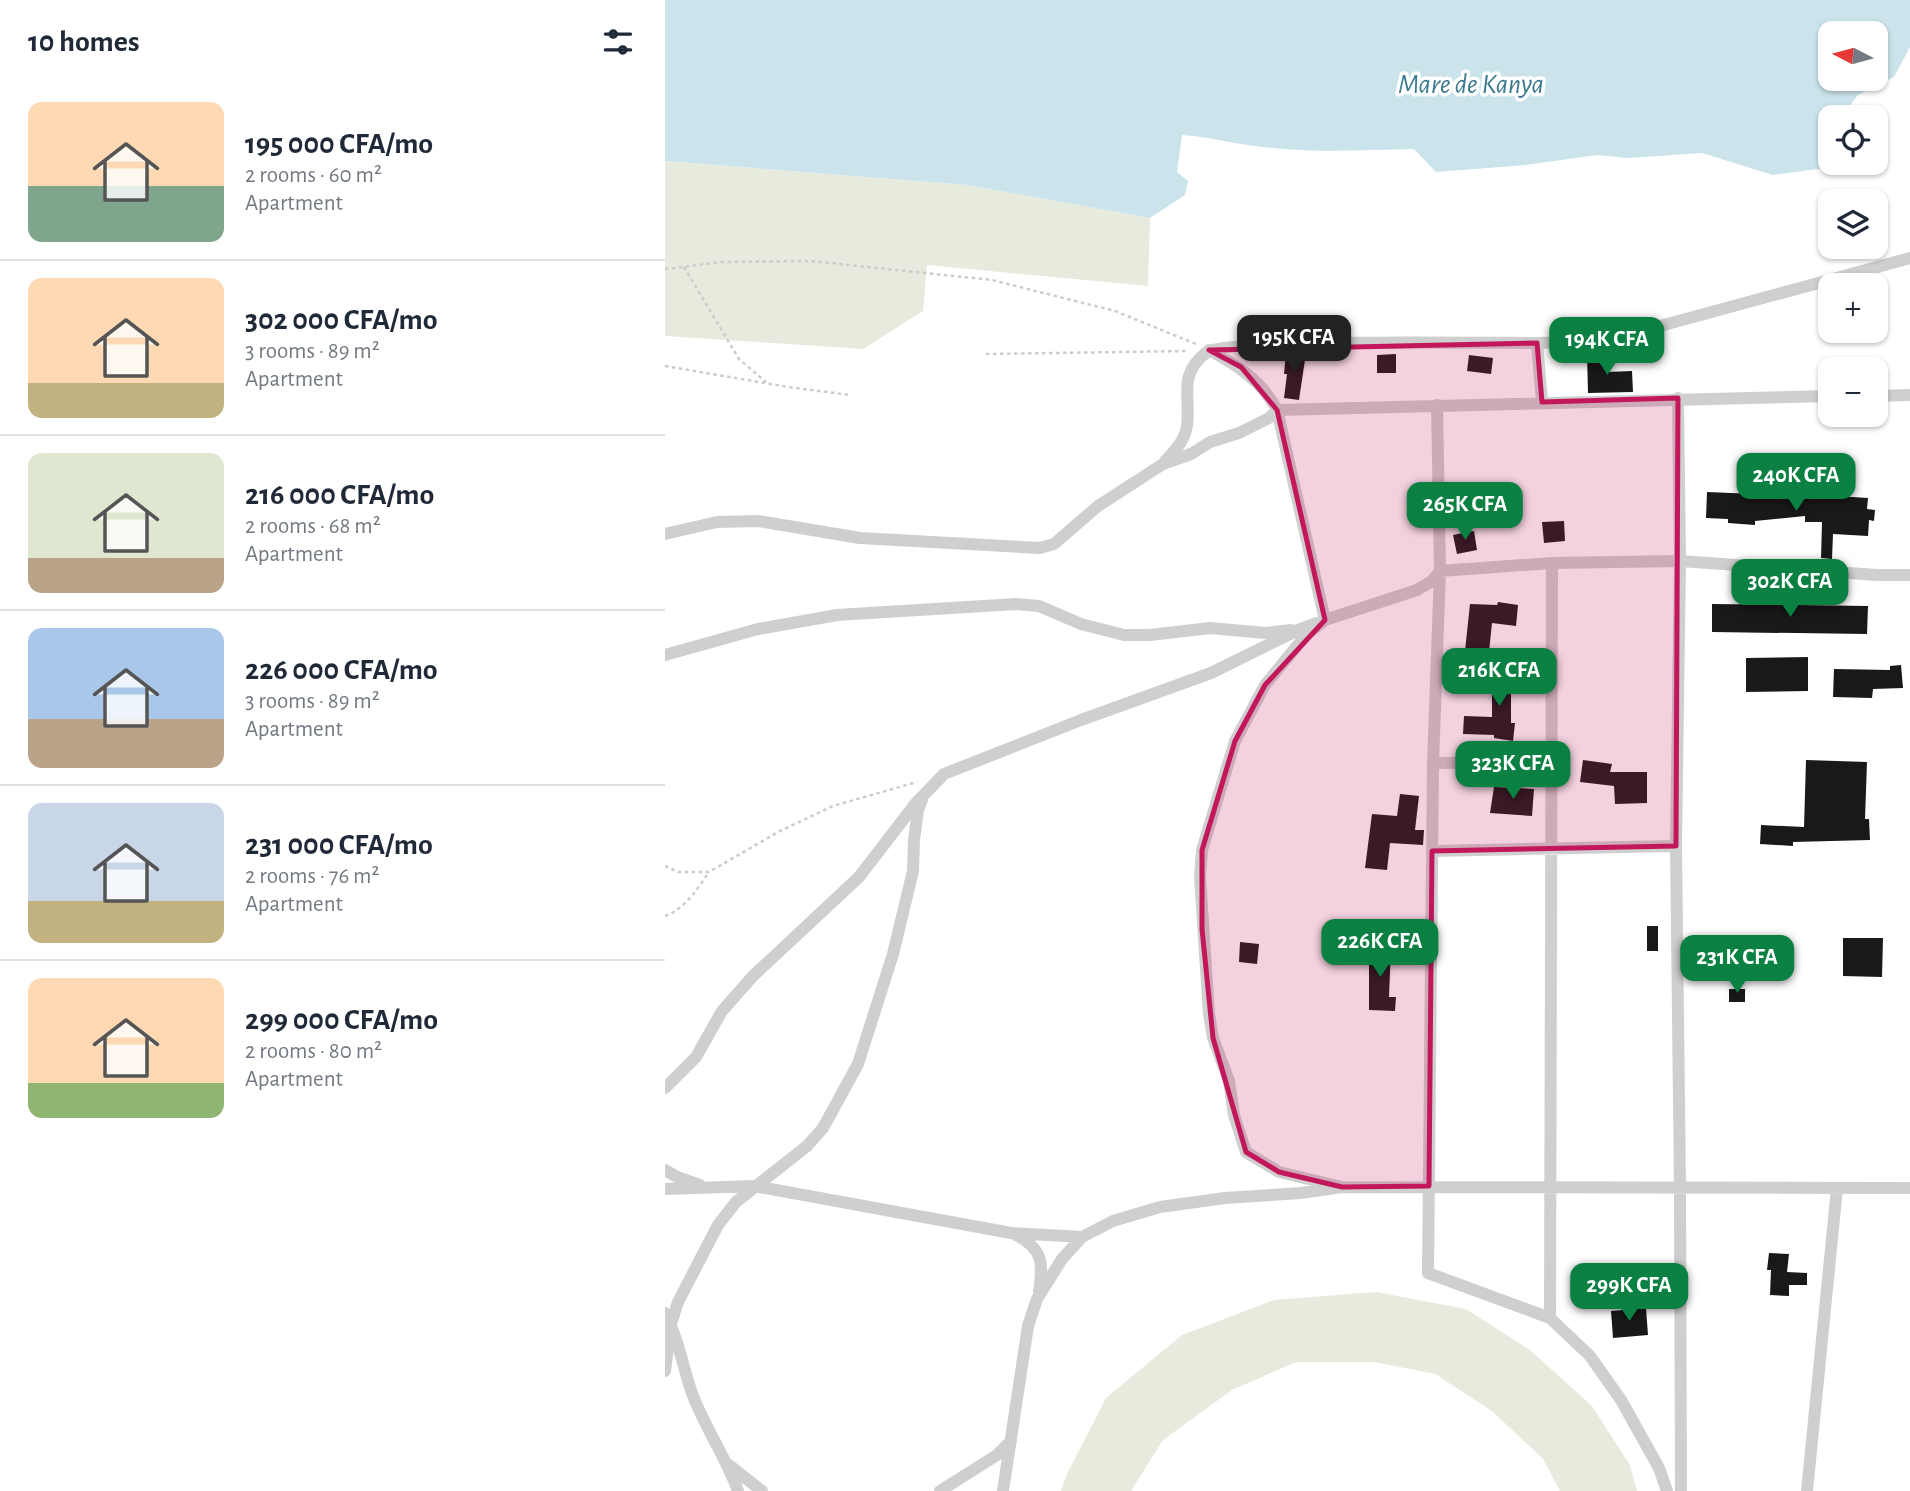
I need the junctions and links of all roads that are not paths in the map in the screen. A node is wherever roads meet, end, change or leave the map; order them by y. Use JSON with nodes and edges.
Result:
{"nodes":[{"id":1,"x":1910,"y":258,"type":"edge"},
{"id":2,"x":1537,"y":343,"type":"junction"},
{"id":3,"x":1209,"y":350,"type":"junction"},
{"id":4,"x":1910,"y":395,"type":"edge"},
{"id":5,"x":1818,"y":396,"type":"edge"},
{"id":6,"x":1888,"y":396,"type":"edge"},
{"id":7,"x":1678,"y":398,"type":"junction"},
{"id":8,"x":1542,"y":402,"type":"junction"},
{"id":9,"x":1437,"y":405,"type":"junction"},
{"id":10,"x":1277,"y":410,"type":"junction"},
{"id":11,"x":1163,"y":464,"type":"junction"},
{"id":12,"x":665,"y":534,"type":"edge"},
{"id":13,"x":1680,"y":561,"type":"junction"},
{"id":14,"x":1552,"y":563,"type":"junction"},
{"id":15,"x":1440,"y":571,"type":"junction"},
{"id":16,"x":1910,"y":575,"type":"edge"},
{"id":17,"x":1325,"y":620,"type":"junction"},
{"id":18,"x":1298,"y":630,"type":"junction"},
{"id":19,"x":665,"y":655,"type":"edge"},
{"id":20,"x":1551,"y":762,"type":"junction"},
{"id":21,"x":1433,"y":763,"type":"junction"},
{"id":22,"x":923,"y":786,"type":"junction"},
{"id":23,"x":1676,"y":846,"type":"junction"},
{"id":24,"x":1551,"y":848,"type":"junction"},
{"id":25,"x":1432,"y":851,"type":"junction"},
{"id":26,"x":665,"y":1088,"type":"edge"},
{"id":27,"x":665,"y":1170,"type":"edge"},
{"id":28,"x":754,"y":1186,"type":"junction"},
{"id":29,"x":1429,"y":1186,"type":"junction"},
{"id":30,"x":1550,"y":1186,"type":"junction"},
{"id":31,"x":708,"y":1187,"type":"junction"},
{"id":32,"x":1342,"y":1187,"type":"junction"},
{"id":33,"x":1680,"y":1187,"type":"junction"},
{"id":34,"x":665,"y":1188,"type":"edge"},
{"id":35,"x":1837,"y":1188,"type":"junction"},
{"id":36,"x":1910,"y":1188,"type":"edge"},
{"id":37,"x":1011,"y":1233,"type":"junction"},
{"id":38,"x":1082,"y":1237,"type":"junction"},
{"id":39,"x":1037,"y":1299,"type":"junction"},
{"id":40,"x":668,"y":1318,"type":"edge"},
{"id":41,"x":1550,"y":1318,"type":"junction"},
{"id":42,"x":665,"y":1371,"type":"edge"},
{"id":43,"x":1011,"y":1441,"type":"junction"},
{"id":44,"x":728,"y":1465,"type":"junction"},
{"id":45,"x":738,"y":1491,"type":"edge"},
{"id":46,"x":762,"y":1491,"type":"edge"},
{"id":47,"x":940,"y":1491,"type":"edge"},
{"id":48,"x":1003,"y":1491,"type":"edge"},
{"id":49,"x":1667,"y":1491,"type":"edge"},
{"id":50,"x":1681,"y":1491,"type":"edge"},
{"id":51,"x":1807,"y":1491,"type":"edge"}],
"edges":[{"from":1,"to":2,"type":"street"},
{"from":2,"to":3,"type":"street"},
{"from":2,"to":8,"type":"street"},
{"from":3,"to":10,"type":"street"},
{"from":3,"to":11,"type":"street"},
{"from":4,"to":6,"type":"street"},
{"from":5,"to":7,"type":"street"},
{"from":7,"to":8,"type":"street"},
{"from":7,"to":13,"type":"street"},
{"from":8,"to":9,"type":"street"},
{"from":9,"to":10,"type":"street"},
{"from":9,"to":15,"type":"street"},
{"from":10,"to":11,"type":"street"},
{"from":10,"to":17,"type":"street"},
{"from":11,"to":12,"type":"street"},
{"from":13,"to":14,"type":"street"},
{"from":13,"to":16,"type":"street"},
{"from":13,"to":23,"type":"street"},
{"from":14,"to":15,"type":"street"},
{"from":14,"to":20,"type":"street"},
{"from":15,"to":17,"type":"street"},
{"from":15,"to":21,"type":"street"},
{"from":17,"to":18,"type":"street"},
{"from":17,"to":32,"type":"street"},
{"from":18,"to":19,"type":"street"},
{"from":18,"to":22,"type":"street"},
{"from":20,"to":21,"type":"street"},
{"from":20,"to":24,"type":"street"},
{"from":21,"to":25,"type":"street"},
{"from":22,"to":26,"type":"street"},
{"from":22,"to":28,"type":"street"},
{"from":23,"to":24,"type":"street"},
{"from":23,"to":33,"type":"street"},
{"from":24,"to":25,"type":"street"},
{"from":24,"to":30,"type":"street"},
{"from":25,"to":29,"type":"street"},
{"from":27,"to":31,"type":"street"},
{"from":28,"to":31,"type":"street"},
{"from":28,"to":37,"type":"street"},
{"from":28,"to":40,"type":"street"},
{"from":29,"to":30,"type":"street"},
{"from":29,"to":32,"type":"street"},
{"from":29,"to":41,"type":"street"},
{"from":30,"to":33,"type":"street"},
{"from":30,"to":41,"type":"street"},
{"from":31,"to":34,"type":"street"},
{"from":32,"to":38,"type":"street"},
{"from":33,"to":35,"type":"street"},
{"from":33,"to":50,"type":"street"},
{"from":35,"to":36,"type":"street"},
{"from":35,"to":51,"type":"street"},
{"from":37,"to":38,"type":"street"},
{"from":37,"to":39,"type":"street"},
{"from":38,"to":39,"type":"street"},
{"from":39,"to":43,"type":"street"},
{"from":40,"to":42,"type":"street"},
{"from":40,"to":44,"type":"street"},
{"from":41,"to":49,"type":"street"},
{"from":43,"to":47,"type":"street"},
{"from":43,"to":48,"type":"street"},
{"from":44,"to":45,"type":"street"},
{"from":44,"to":46,"type":"street"}]}
